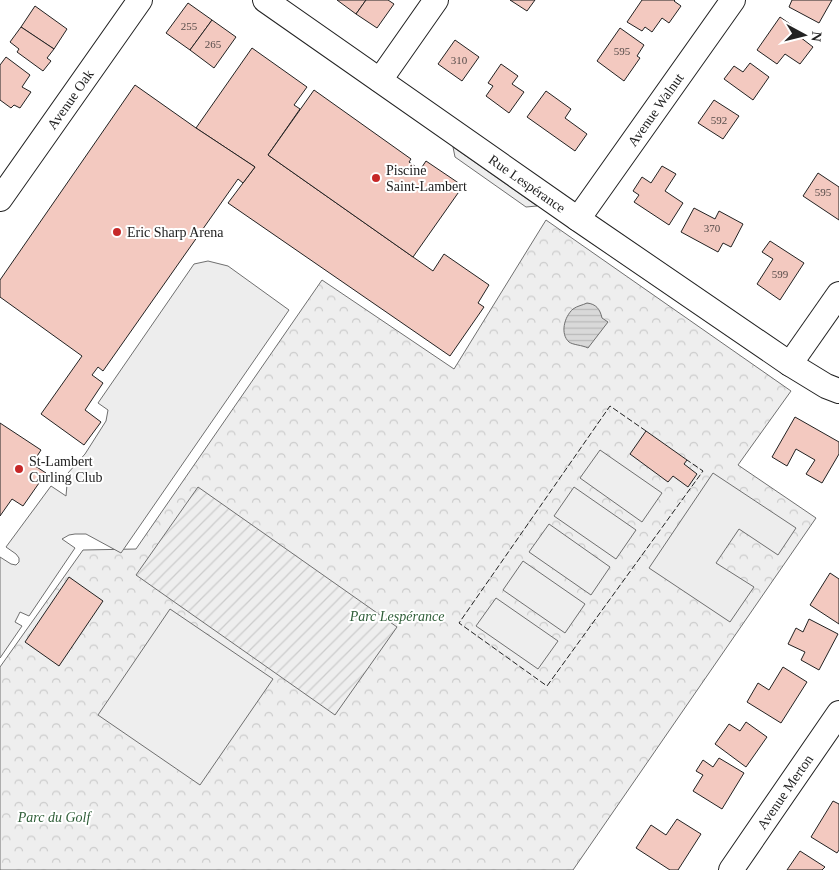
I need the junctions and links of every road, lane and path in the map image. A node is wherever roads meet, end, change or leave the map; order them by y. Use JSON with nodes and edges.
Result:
{"nodes":[{"id":1,"x":140,"y":0,"type":"edge"},
{"id":2,"x":265,"y":0,"type":"edge"},
{"id":3,"x":436,"y":0,"type":"edge"},
{"id":4,"x":733,"y":0,"type":"edge"},
{"id":5,"x":380,"y":80,"type":"junction"},
{"id":6,"x":0,"y":199,"type":"edge"},
{"id":7,"x":578,"y":218,"type":"junction"},
{"id":8,"x":839,"y":294,"type":"edge"},
{"id":9,"x":790,"y":364,"type":"junction"},
{"id":10,"x":839,"y":391,"type":"edge"},
{"id":11,"x":839,"y":713,"type":"edge"},
{"id":12,"x":731,"y":870,"type":"edge"}],
"edges":[{"from":1,"to":6,"type":"street","name":"Avenue Oak"},
{"from":2,"to":5,"type":"street","name":"Rue Lespérance"},
{"from":3,"to":5,"type":"street"},
{"from":4,"to":7,"type":"street","name":"Avenue Walnut"},
{"from":5,"to":7,"type":"street","name":"Rue Lespérance"},
{"from":7,"to":9,"type":"street","name":"Rue Lespérance"},
{"from":8,"to":9,"type":"street"},
{"from":9,"to":10,"type":"street","name":"Rue Lespérance"},
{"from":11,"to":12,"type":"street","name":"Avenue Merton"}]}
